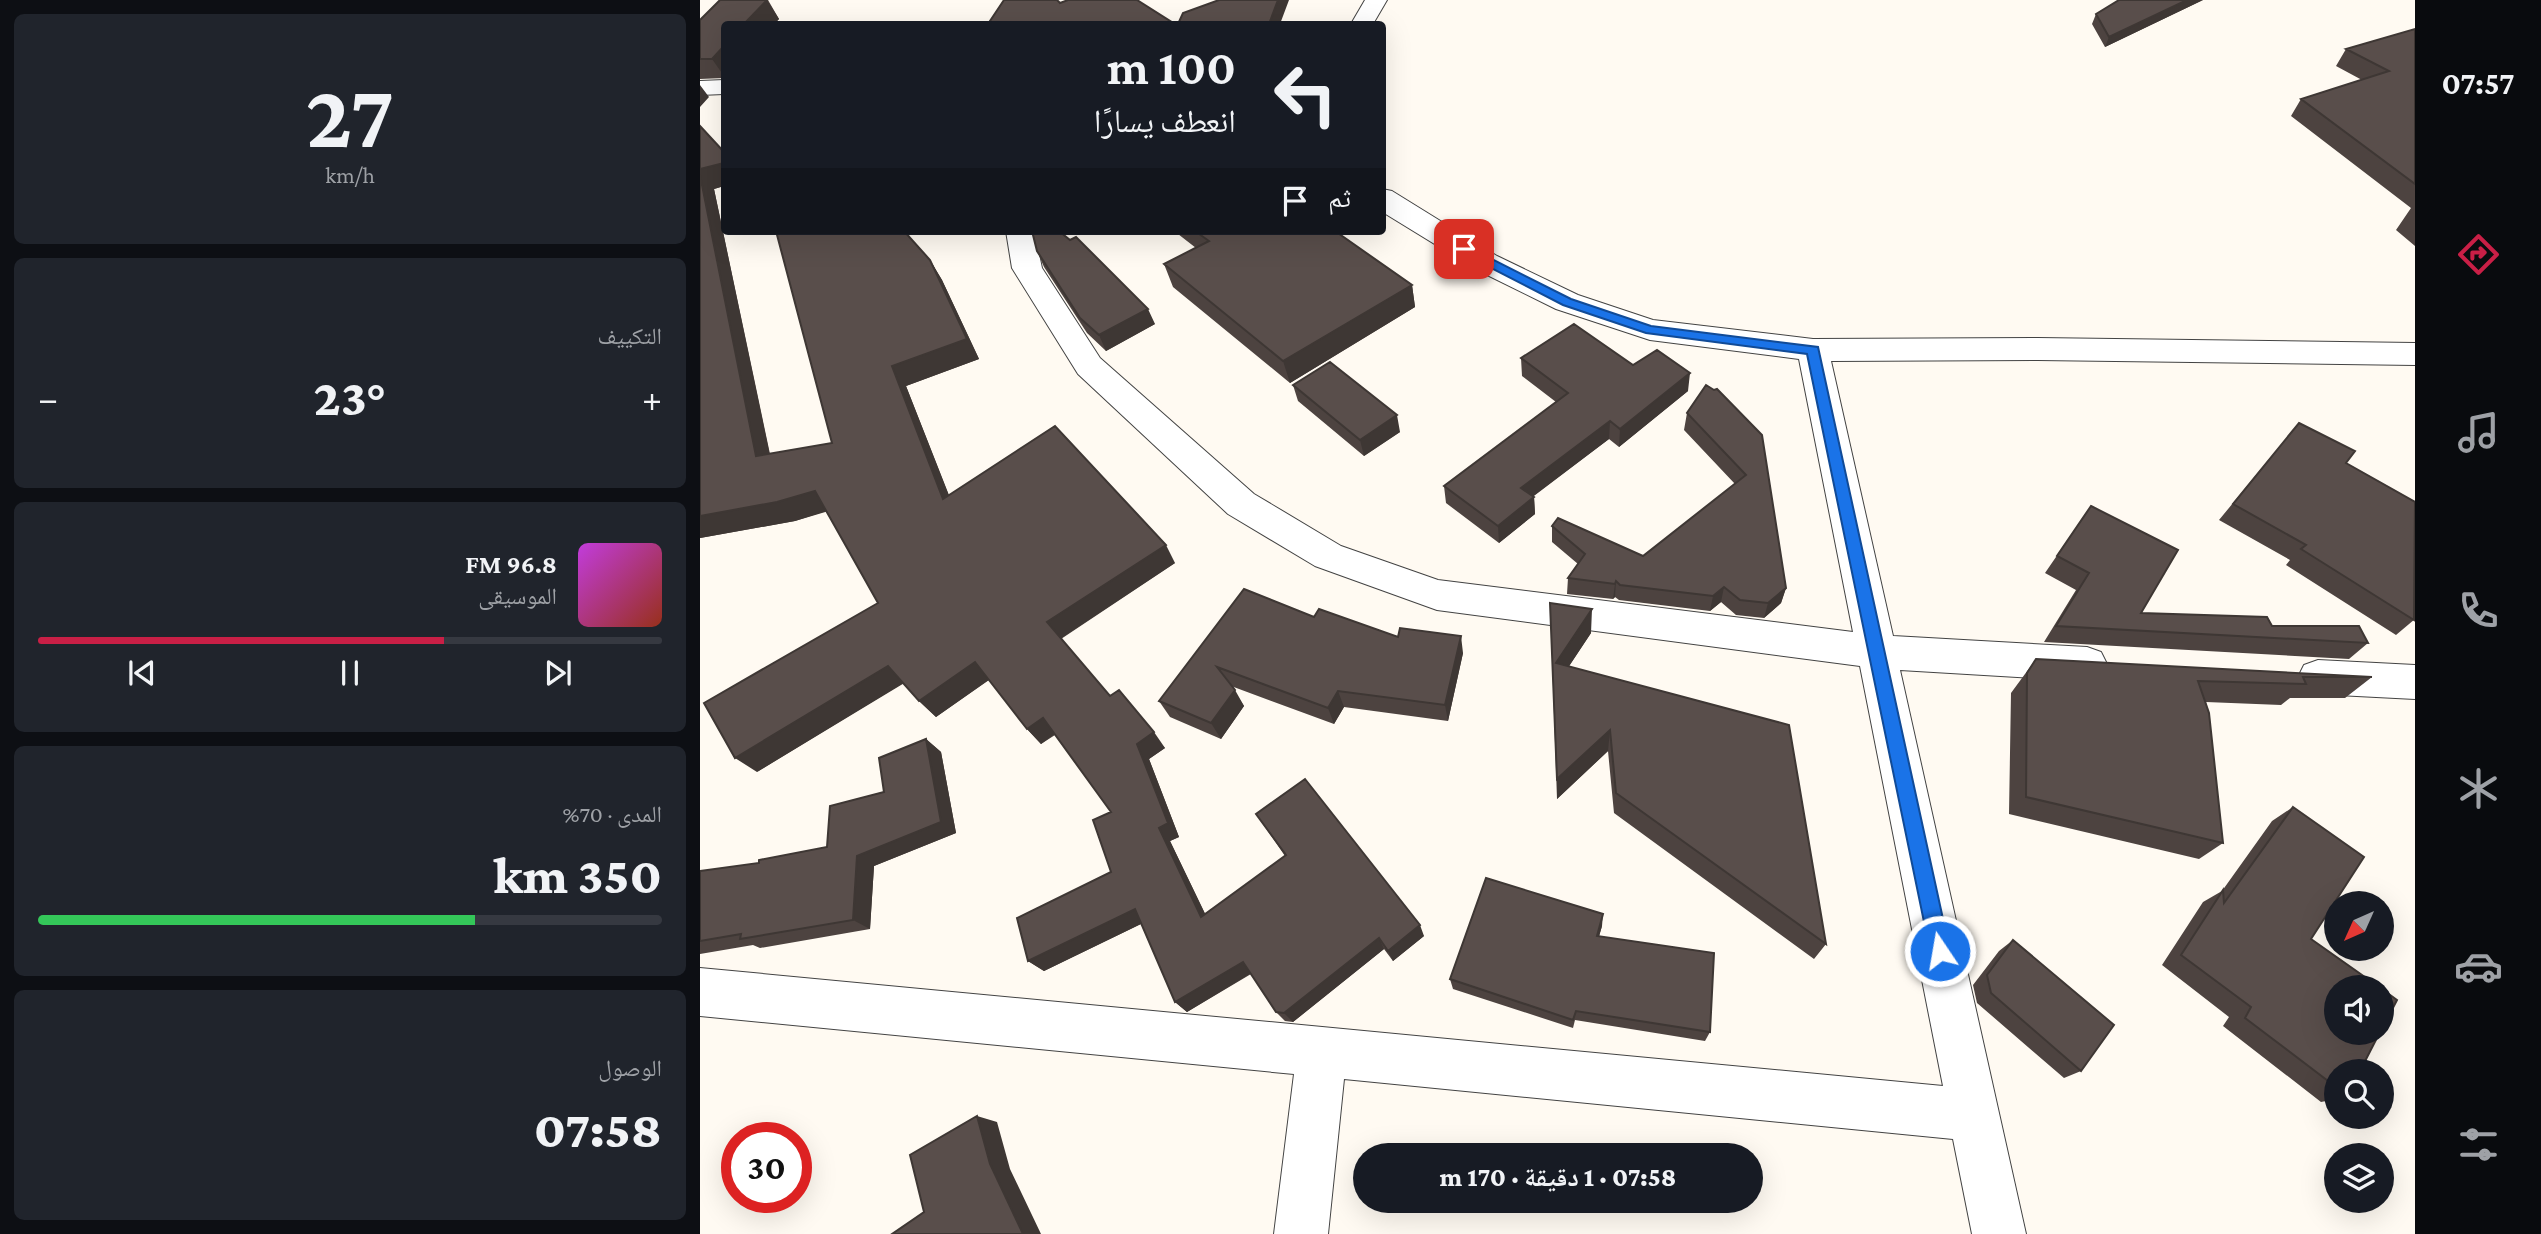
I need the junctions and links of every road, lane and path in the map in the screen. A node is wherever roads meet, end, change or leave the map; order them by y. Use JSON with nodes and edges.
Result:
{"nodes":[{"id":1,"x":1376,"y":0,"type":"edge"},
{"id":2,"x":1364,"y":21,"type":"edge"},
{"id":3,"x":721,"y":87,"type":"edge"},
{"id":4,"x":700,"y":88,"type":"edge"},
{"id":5,"x":1386,"y":201,"type":"edge"},
{"id":6,"x":1021,"y":235,"type":"edge"},
{"id":7,"x":1813,"y":350,"type":"junction"},
{"id":8,"x":2415,"y":354,"type":"edge"},
{"id":9,"x":1877,"y":652,"type":"junction"},
{"id":10,"x":2126,"y":666,"type":"edge"},
{"id":11,"x":2277,"y":674,"type":"edge"},
{"id":12,"x":2415,"y":682,"type":"edge"},
{"id":13,"x":700,"y":992,"type":"edge"},
{"id":14,"x":1322,"y":1051,"type":"junction"},
{"id":15,"x":1974,"y":1115,"type":"junction"},
{"id":16,"x":1301,"y":1234,"type":"edge"},
{"id":17,"x":1999,"y":1234,"type":"edge"}],
"edges":[{"from":1,"to":2,"type":"street"},
{"from":3,"to":4,"type":"street"},
{"from":5,"to":7,"type":"street"},
{"from":6,"to":9,"type":"street"},
{"from":7,"to":8,"type":"street"},
{"from":7,"to":9,"type":"street"},
{"from":9,"to":10,"type":"street"},
{"from":9,"to":15,"type":"street"},
{"from":11,"to":12,"type":"street"},
{"from":13,"to":14,"type":"street"},
{"from":14,"to":15,"type":"street"},
{"from":14,"to":16,"type":"street"},
{"from":15,"to":17,"type":"street"}]}
